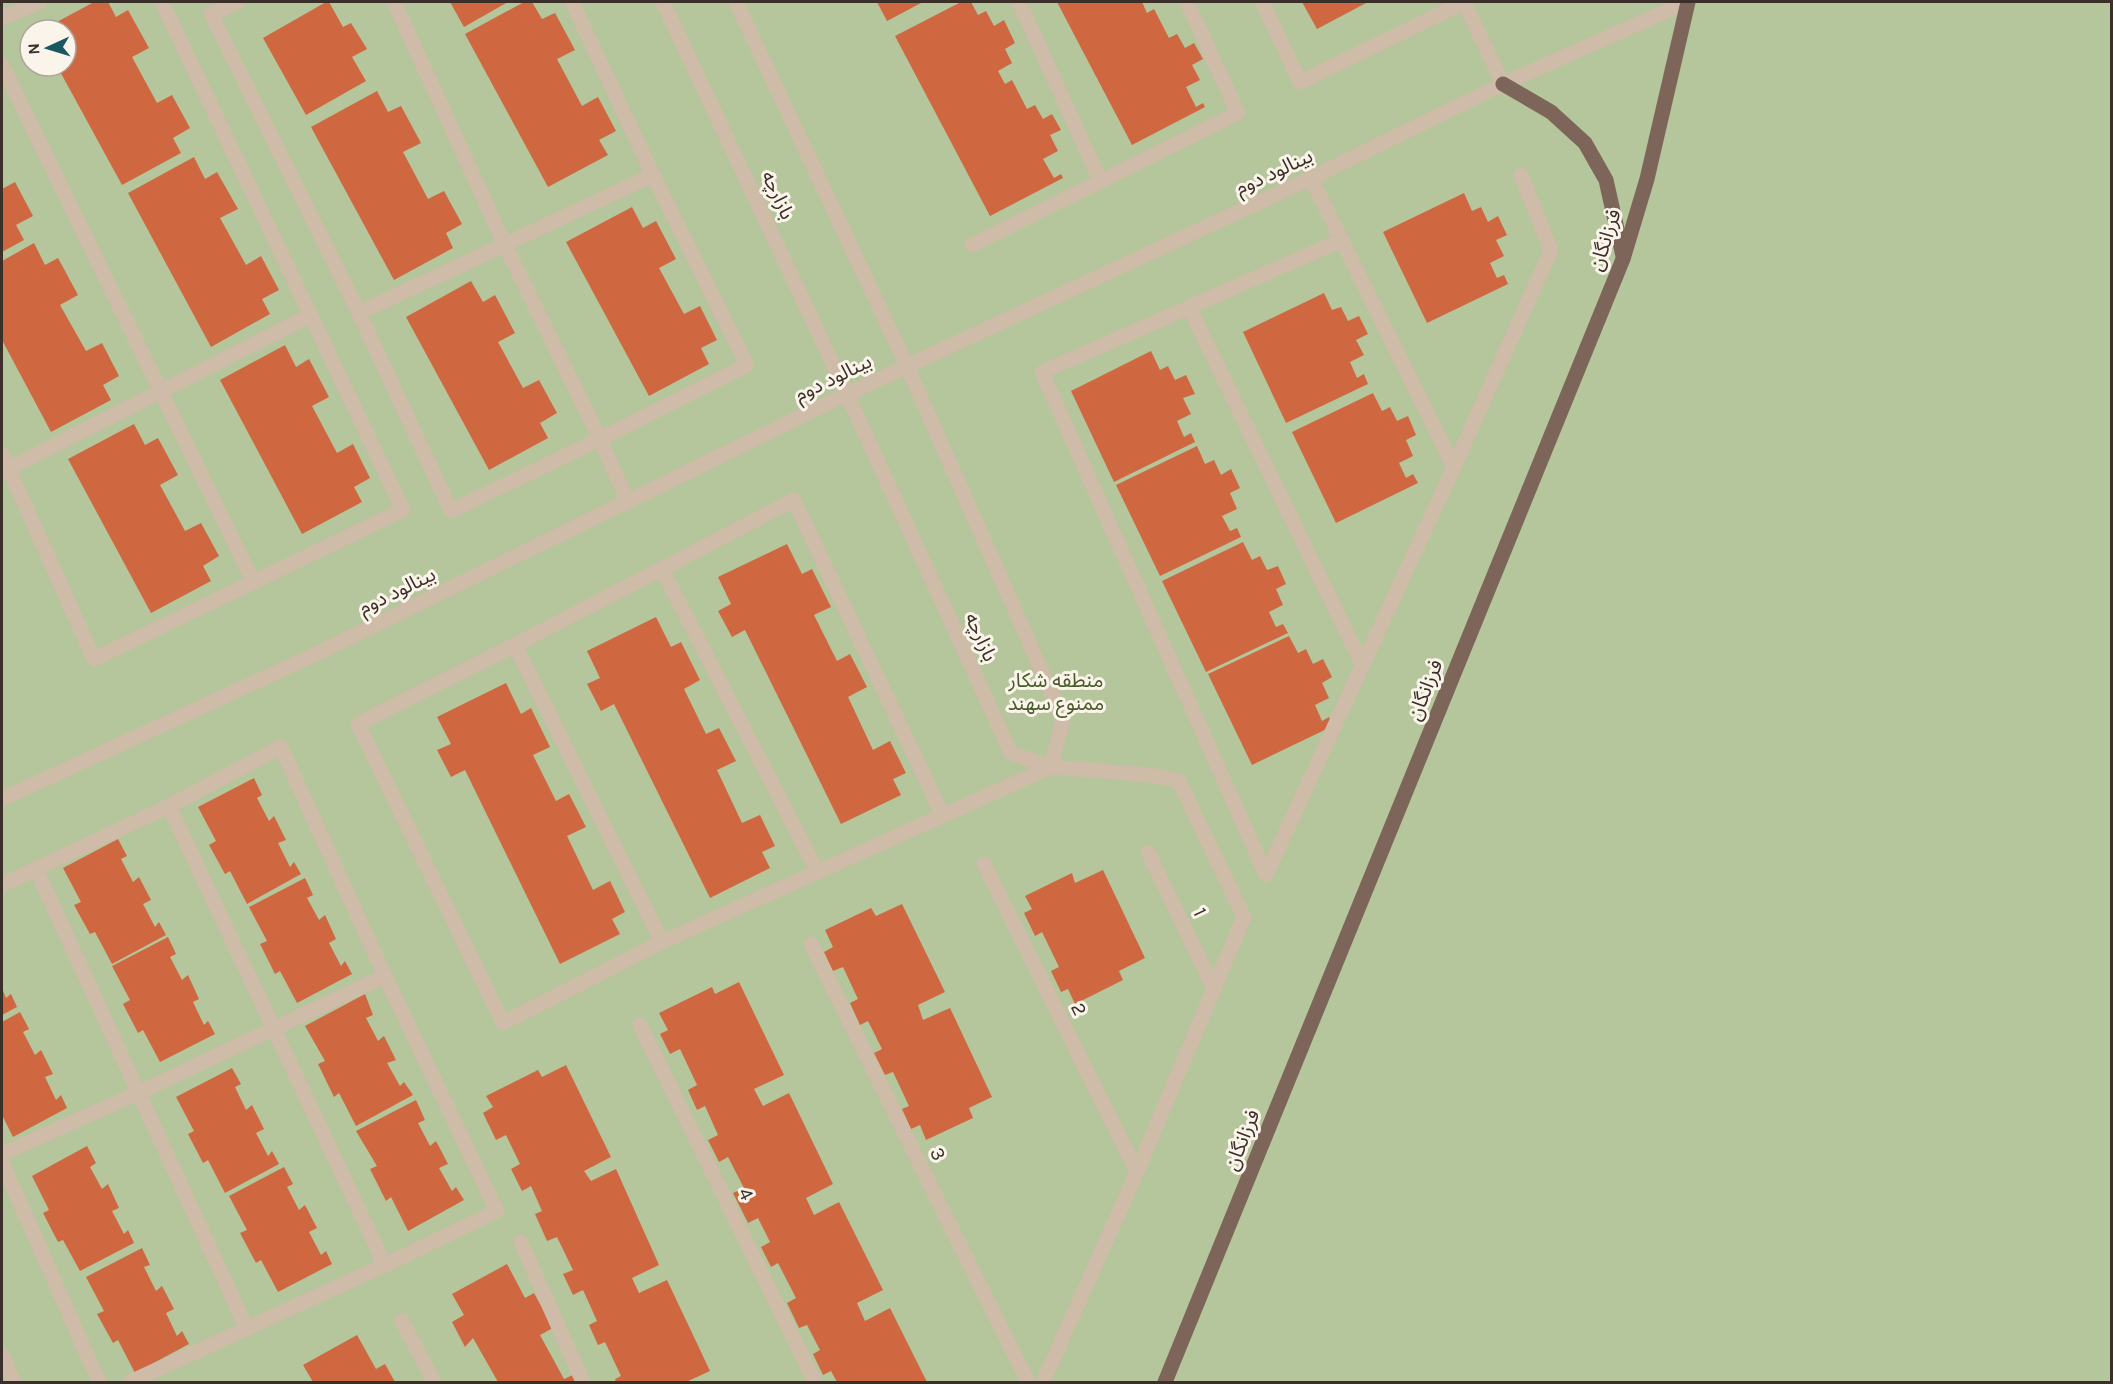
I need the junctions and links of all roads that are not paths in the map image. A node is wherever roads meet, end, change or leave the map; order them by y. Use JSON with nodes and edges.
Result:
{"nodes":[{"id":1,"x":40,"y":2,"type":"edge"},
{"id":2,"x":162,"y":2,"type":"edge"},
{"id":3,"x":238,"y":2,"type":"edge"},
{"id":4,"x":394,"y":2,"type":"edge"},
{"id":5,"x":572,"y":2,"type":"edge"},
{"id":6,"x":663,"y":2,"type":"edge"},
{"id":7,"x":736,"y":2,"type":"edge"},
{"id":8,"x":1019,"y":2,"type":"edge"},
{"id":9,"x":1187,"y":2,"type":"edge"},
{"id":10,"x":1262,"y":2,"type":"edge"},
{"id":11,"x":1464,"y":2,"type":"edge"},
{"id":12,"x":1687,"y":2,"type":"edge"},
{"id":13,"x":2,"y":18,"type":"edge"},
{"id":14,"x":2,"y":65,"type":"edge"},
{"id":15,"x":1503,"y":84,"type":"junction"},
{"id":16,"x":653,"y":175,"type":"junction"},
{"id":17,"x":1521,"y":175,"type":"dead end"},
{"id":18,"x":1311,"y":178,"type":"junction"},
{"id":19,"x":1100,"y":180,"type":"junction"},
{"id":20,"x":1342,"y":240,"type":"junction"},
{"id":21,"x":972,"y":244,"type":"dead end"},
{"id":22,"x":505,"y":245,"type":"junction"},
{"id":23,"x":1623,"y":260,"type":"junction"},
{"id":24,"x":1189,"y":307,"type":"junction"},
{"id":25,"x":359,"y":313,"type":"junction"},
{"id":26,"x":311,"y":315,"type":"junction"},
{"id":27,"x":906,"y":366,"type":"junction"},
{"id":28,"x":160,"y":392,"type":"junction"},
{"id":29,"x":848,"y":393,"type":"junction"},
{"id":30,"x":600,"y":439,"type":"junction"},
{"id":31,"x":2,"y":454,"type":"edge"},
{"id":32,"x":1454,"y":467,"type":"junction"},
{"id":33,"x":9,"y":470,"type":"junction"},
{"id":34,"x":628,"y":502,"type":"junction"},
{"id":35,"x":662,"y":569,"type":"junction"},
{"id":36,"x":254,"y":583,"type":"junction"},
{"id":37,"x":515,"y":645,"type":"junction"},
{"id":38,"x":1362,"y":666,"type":"junction"},
{"id":39,"x":1051,"y":766,"type":"junction"},
{"id":40,"x":2,"y":799,"type":"edge"},
{"id":41,"x":169,"y":806,"type":"junction"},
{"id":42,"x":942,"y":814,"type":"junction"},
{"id":43,"x":1148,"y":852,"type":"dead end"},
{"id":44,"x":984,"y":864,"type":"dead end"},
{"id":45,"x":36,"y":868,"type":"junction"},
{"id":46,"x":817,"y":871,"type":"junction"},
{"id":47,"x":2,"y":885,"type":"edge"},
{"id":48,"x":662,"y":942,"type":"junction"},
{"id":49,"x":811,"y":944,"type":"dead end"},
{"id":50,"x":385,"y":976,"type":"junction"},
{"id":51,"x":1214,"y":989,"type":"junction"},
{"id":52,"x":639,"y":1025,"type":"dead end"},
{"id":53,"x":273,"y":1028,"type":"junction"},
{"id":54,"x":138,"y":1093,"type":"junction"},
{"id":55,"x":2,"y":1154,"type":"edge"},
{"id":56,"x":2,"y":1162,"type":"edge"},
{"id":57,"x":1137,"y":1172,"type":"junction"},
{"id":58,"x":520,"y":1242,"type":"dead end"},
{"id":59,"x":385,"y":1265,"type":"junction"},
{"id":60,"x":402,"y":1321,"type":"dead end"},
{"id":61,"x":247,"y":1329,"type":"junction"},
{"id":62,"x":2,"y":1355,"type":"edge"},
{"id":63,"x":14,"y":1383,"type":"edge"},
{"id":64,"x":99,"y":1383,"type":"edge"},
{"id":65,"x":130,"y":1383,"type":"edge"},
{"id":66,"x":434,"y":1383,"type":"edge"},
{"id":67,"x":583,"y":1383,"type":"edge"},
{"id":68,"x":815,"y":1383,"type":"edge"},
{"id":69,"x":1028,"y":1383,"type":"edge"},
{"id":70,"x":1042,"y":1383,"type":"edge"},
{"id":71,"x":1165,"y":1383,"type":"edge"}],
"edges":[{"from":1,"to":13,"type":"street"},
{"from":2,"to":26,"type":"street"},
{"from":3,"to":25,"type":"street"},
{"from":4,"to":22,"type":"street"},
{"from":5,"to":16,"type":"street"},
{"from":6,"to":29,"type":"street","name":"بازارچه"},
{"from":7,"to":27,"type":"street"},
{"from":8,"to":19,"type":"street"},
{"from":9,"to":19,"type":"street"},
{"from":10,"to":11,"type":"street"},
{"from":11,"to":15,"type":"street"},
{"from":12,"to":15,"type":"street","name":"بینالود دوم"},
{"from":12,"to":23,"type":"main road","name":"فرزانگان"},
{"from":14,"to":28,"type":"street"},
{"from":15,"to":18,"type":"street","name":"بینالود دوم"},
{"from":15,"to":23,"type":"main road"},
{"from":16,"to":22,"type":"street"},
{"from":16,"to":30,"type":"street"},
{"from":17,"to":32,"type":"street"},
{"from":18,"to":20,"type":"street"},
{"from":18,"to":27,"type":"street","name":"بینالود دوم"},
{"from":19,"to":21,"type":"street"},
{"from":20,"to":24,"type":"street"},
{"from":20,"to":32,"type":"street"},
{"from":22,"to":25,"type":"street"},
{"from":22,"to":30,"type":"street"},
{"from":23,"to":71,"type":"main road","name":"فرزانگان"},
{"from":24,"to":38,"type":"street"},
{"from":24,"to":38,"type":"street"},
{"from":25,"to":30,"type":"street"},
{"from":26,"to":28,"type":"street"},
{"from":26,"to":36,"type":"street"},
{"from":27,"to":29,"type":"street","name":"بینالود دوم"},
{"from":27,"to":39,"type":"street"},
{"from":28,"to":33,"type":"street"},
{"from":28,"to":36,"type":"street"},
{"from":29,"to":34,"type":"street","name":"بینالود دوم"},
{"from":29,"to":39,"type":"street","name":"بازارچه"},
{"from":30,"to":34,"type":"street"},
{"from":31,"to":33,"type":"street"},
{"from":32,"to":38,"type":"street"},
{"from":33,"to":36,"type":"street"},
{"from":34,"to":40,"type":"street","name":"بینالود دوم"},
{"from":35,"to":37,"type":"street"},
{"from":35,"to":42,"type":"street"},
{"from":35,"to":46,"type":"street"},
{"from":37,"to":48,"type":"street"},
{"from":37,"to":48,"type":"street"},
{"from":39,"to":42,"type":"street"},
{"from":39,"to":51,"type":"street","name":"بازارچه"},
{"from":41,"to":45,"type":"street"},
{"from":41,"to":50,"type":"street"},
{"from":41,"to":53,"type":"street"},
{"from":42,"to":46,"type":"street"},
{"from":43,"to":51,"type":"street","name":"1"},
{"from":44,"to":57,"type":"street","name":"2"},
{"from":45,"to":47,"type":"street"},
{"from":45,"to":54,"type":"street"},
{"from":46,"to":48,"type":"street"},
{"from":49,"to":69,"type":"street","name":"3"},
{"from":50,"to":53,"type":"street"},
{"from":50,"to":59,"type":"street"},
{"from":51,"to":57,"type":"street"},
{"from":52,"to":68,"type":"street","name":"4"},
{"from":53,"to":54,"type":"street"},
{"from":53,"to":59,"type":"street"},
{"from":54,"to":55,"type":"street"},
{"from":54,"to":61,"type":"street"},
{"from":56,"to":64,"type":"street"},
{"from":57,"to":70,"type":"street"},
{"from":58,"to":67,"type":"street"},
{"from":59,"to":61,"type":"street"},
{"from":60,"to":66,"type":"street"},
{"from":61,"to":65,"type":"street"},
{"from":62,"to":63,"type":"street"}]}
